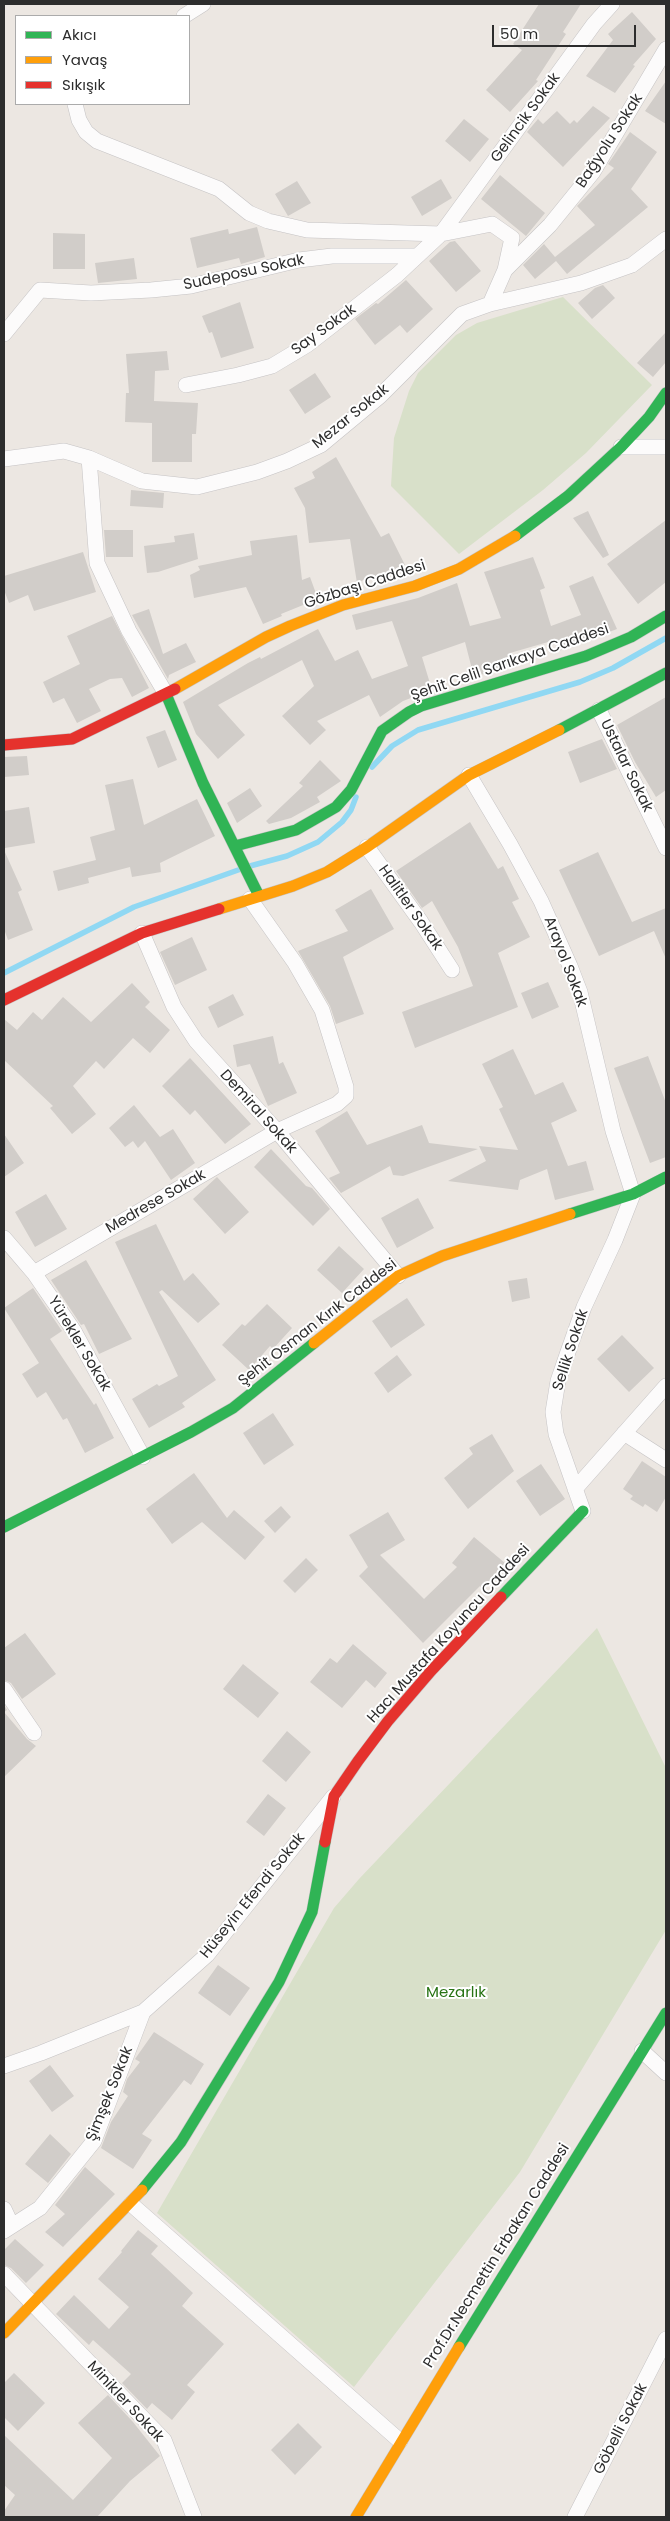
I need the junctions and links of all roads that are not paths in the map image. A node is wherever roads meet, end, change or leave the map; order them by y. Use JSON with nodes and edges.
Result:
{"nodes":[{"id":1,"x":202,"y":4,"type":"edge"},
{"id":2,"x":612,"y":4,"type":"edge"},
{"id":3,"x":186,"y":15,"type":"edge"},
{"id":4,"x":666,"y":49,"type":"edge"},
{"id":5,"x":75,"y":105,"type":"edge"},
{"id":6,"x":441,"y":234,"type":"junction"},
{"id":7,"x":666,"y":239,"type":"edge"},
{"id":8,"x":417,"y":256,"type":"junction"},
{"id":9,"x":505,"y":270,"type":"junction"},
{"id":10,"x":490,"y":304,"type":"junction"},
{"id":11,"x":4,"y":334,"type":"edge"},
{"id":12,"x":186,"y":385,"type":"dead end"},
{"id":13,"x":666,"y":393,"type":"edge"},
{"id":14,"x":621,"y":447,"type":"junction"},
{"id":15,"x":666,"y":447,"type":"edge"},
{"id":16,"x":89,"y":458,"type":"junction"},
{"id":17,"x":4,"y":459,"type":"edge"},
{"id":18,"x":666,"y":616,"type":"edge"},
{"id":19,"x":666,"y":672,"type":"edge"},
{"id":20,"x":166,"y":694,"type":"junction"},
{"id":21,"x":599,"y":710,"type":"junction"},
{"id":22,"x":4,"y":746,"type":"edge"},
{"id":23,"x":468,"y":775,"type":"junction"},
{"id":24,"x":367,"y":848,"type":"junction"},
{"id":25,"x":666,"y":848,"type":"edge"},
{"id":26,"x":237,"y":851,"type":"junction"},
{"id":27,"x":254,"y":898,"type":"junction"},
{"id":28,"x":142,"y":932,"type":"junction"},
{"id":29,"x":452,"y":970,"type":"dead end"},
{"id":30,"x":4,"y":1000,"type":"edge"},
{"id":31,"x":277,"y":1131,"type":"junction"},
{"id":32,"x":666,"y":1177,"type":"edge"},
{"id":33,"x":632,"y":1194,"type":"junction"},
{"id":34,"x":4,"y":1238,"type":"edge"},
{"id":35,"x":34,"y":1274,"type":"junction"},
{"id":36,"x":398,"y":1276,"type":"junction"},
{"id":37,"x":666,"y":1386,"type":"edge"},
{"id":38,"x":624,"y":1433,"type":"junction"},
{"id":39,"x":143,"y":1458,"type":"junction"},
{"id":40,"x":666,"y":1460,"type":"edge"},
{"id":41,"x":575,"y":1489,"type":"junction"},
{"id":42,"x":583,"y":1511,"type":"joint"},
{"id":43,"x":4,"y":1527,"type":"edge"},
{"id":44,"x":4,"y":1689,"type":"edge"},
{"id":45,"x":34,"y":1733,"type":"dead end"},
{"id":46,"x":334,"y":1796,"type":"junction"},
{"id":47,"x":143,"y":2012,"type":"junction"},
{"id":48,"x":666,"y":2013,"type":"edge"},
{"id":49,"x":642,"y":2051,"type":"junction"},
{"id":50,"x":4,"y":2066,"type":"edge"},
{"id":51,"x":666,"y":2073,"type":"edge"},
{"id":52,"x":131,"y":2204,"type":"junction"},
{"id":53,"x":4,"y":2209,"type":"edge"},
{"id":54,"x":8,"y":2228,"type":"edge"},
{"id":55,"x":4,"y":2274,"type":"edge"},
{"id":56,"x":31,"y":2304,"type":"junction"},
{"id":57,"x":4,"y":2333,"type":"edge"},
{"id":58,"x":666,"y":2339,"type":"edge"},
{"id":59,"x":400,"y":2441,"type":"junction"},
{"id":60,"x":194,"y":2517,"type":"edge"},
{"id":61,"x":356,"y":2517,"type":"edge"},
{"id":62,"x":575,"y":2517,"type":"edge"}],
"edges":[{"from":1,"to":3,"type":"street"},
{"from":2,"to":6,"type":"street","name":"Gelincik Sokak"},
{"from":4,"to":9,"type":"street","name":"Bağyolu Sokak"},
{"from":5,"to":6,"type":"street"},
{"from":6,"to":8,"type":"street","name":"Say Sokak"},
{"from":6,"to":9,"type":"street"},
{"from":7,"to":10,"type":"street","name":"Mezar Sokak"},
{"from":8,"to":11,"type":"street","name":"Sudeposu Sokak"},
{"from":8,"to":12,"type":"street","name":"Say Sokak"},
{"from":9,"to":10,"type":"street"},
{"from":10,"to":16,"type":"street","name":"Mezar Sokak"},
{"from":13,"to":14,"type":"street","name":"Gözbaşı Caddesi"},
{"from":14,"to":15,"type":"street"},
{"from":14,"to":20,"type":"street","name":"Gözbaşı Caddesi"},
{"from":16,"to":17,"type":"street","name":"Mezar Sokak"},
{"from":16,"to":20,"type":"street"},
{"from":18,"to":26,"type":"street","name":"Şehit Celil Sarıkaya Caddesi"},
{"from":19,"to":21,"type":"street"},
{"from":20,"to":22,"type":"street","name":"Gözbaşı Caddesi"},
{"from":20,"to":26,"type":"street"},
{"from":21,"to":23,"type":"street"},
{"from":21,"to":25,"type":"street","name":"Ustalar Sokak"},
{"from":23,"to":24,"type":"street"},
{"from":23,"to":33,"type":"street","name":"Arayol Sokak"},
{"from":24,"to":27,"type":"street"},
{"from":24,"to":29,"type":"street","name":"Halitler Sokak"},
{"from":26,"to":27,"type":"street"},
{"from":27,"to":28,"type":"street"},
{"from":27,"to":31,"type":"street","name":"Medrese Sokak"},
{"from":28,"to":30,"type":"street"},
{"from":28,"to":31,"type":"street","name":"Demiral Sokak"},
{"from":31,"to":35,"type":"street","name":"Medrese Sokak"},
{"from":31,"to":36,"type":"street","name":"Demiral Sokak"},
{"from":32,"to":33,"type":"street","name":"Şehit Osman Kırık Caddesi"},
{"from":33,"to":36,"type":"street","name":"Şehit Osman Kırık Caddesi"},
{"from":33,"to":41,"type":"street","name":"Sellik Sokak"},
{"from":34,"to":35,"type":"street","name":"Yürekler Sokak"},
{"from":35,"to":39,"type":"street","name":"Yürekler Sokak"},
{"from":36,"to":39,"type":"street","name":"Şehit Osman Kırık Caddesi"},
{"from":37,"to":38,"type":"street"},
{"from":38,"to":40,"type":"street"},
{"from":38,"to":41,"type":"street"},
{"from":39,"to":43,"type":"street","name":"Şehit Osman Kırık Caddesi"},
{"from":41,"to":42,"type":"street","name":"Sellik Sokak"},
{"from":42,"to":46,"type":"street","name":"Hacı Mustafa Koyuncu Caddesi"},
{"from":44,"to":45,"type":"street"},
{"from":46,"to":47,"type":"street","name":"Hüseyin Efendi Sokak"},
{"from":46,"to":52,"type":"street","name":"Hacı Mustafa Koyuncu Caddesi"},
{"from":47,"to":50,"type":"street","name":"Hüseyin Efendi Sokak"},
{"from":47,"to":54,"type":"street","name":"Şimşek Sokak"},
{"from":48,"to":49,"type":"street","name":"Prof.Dr.Necmettin Erbakan Caddesi"},
{"from":49,"to":51,"type":"street"},
{"from":49,"to":59,"type":"street","name":"Prof.Dr.Necmettin Erbakan Caddesi"},
{"from":52,"to":56,"type":"street","name":"Hacı Mustafa Koyuncu Caddesi"},
{"from":52,"to":59,"type":"street"},
{"from":53,"to":54,"type":"street"},
{"from":55,"to":56,"type":"street"},
{"from":56,"to":57,"type":"street","name":"Hacı Mustafa Koyuncu Caddesi"},
{"from":56,"to":60,"type":"street","name":"Minikler Sokak"},
{"from":58,"to":62,"type":"street","name":"Göbelli Sokak"},
{"from":59,"to":61,"type":"street","name":"Prof.Dr.Necmettin Erbakan Caddesi"}]}
